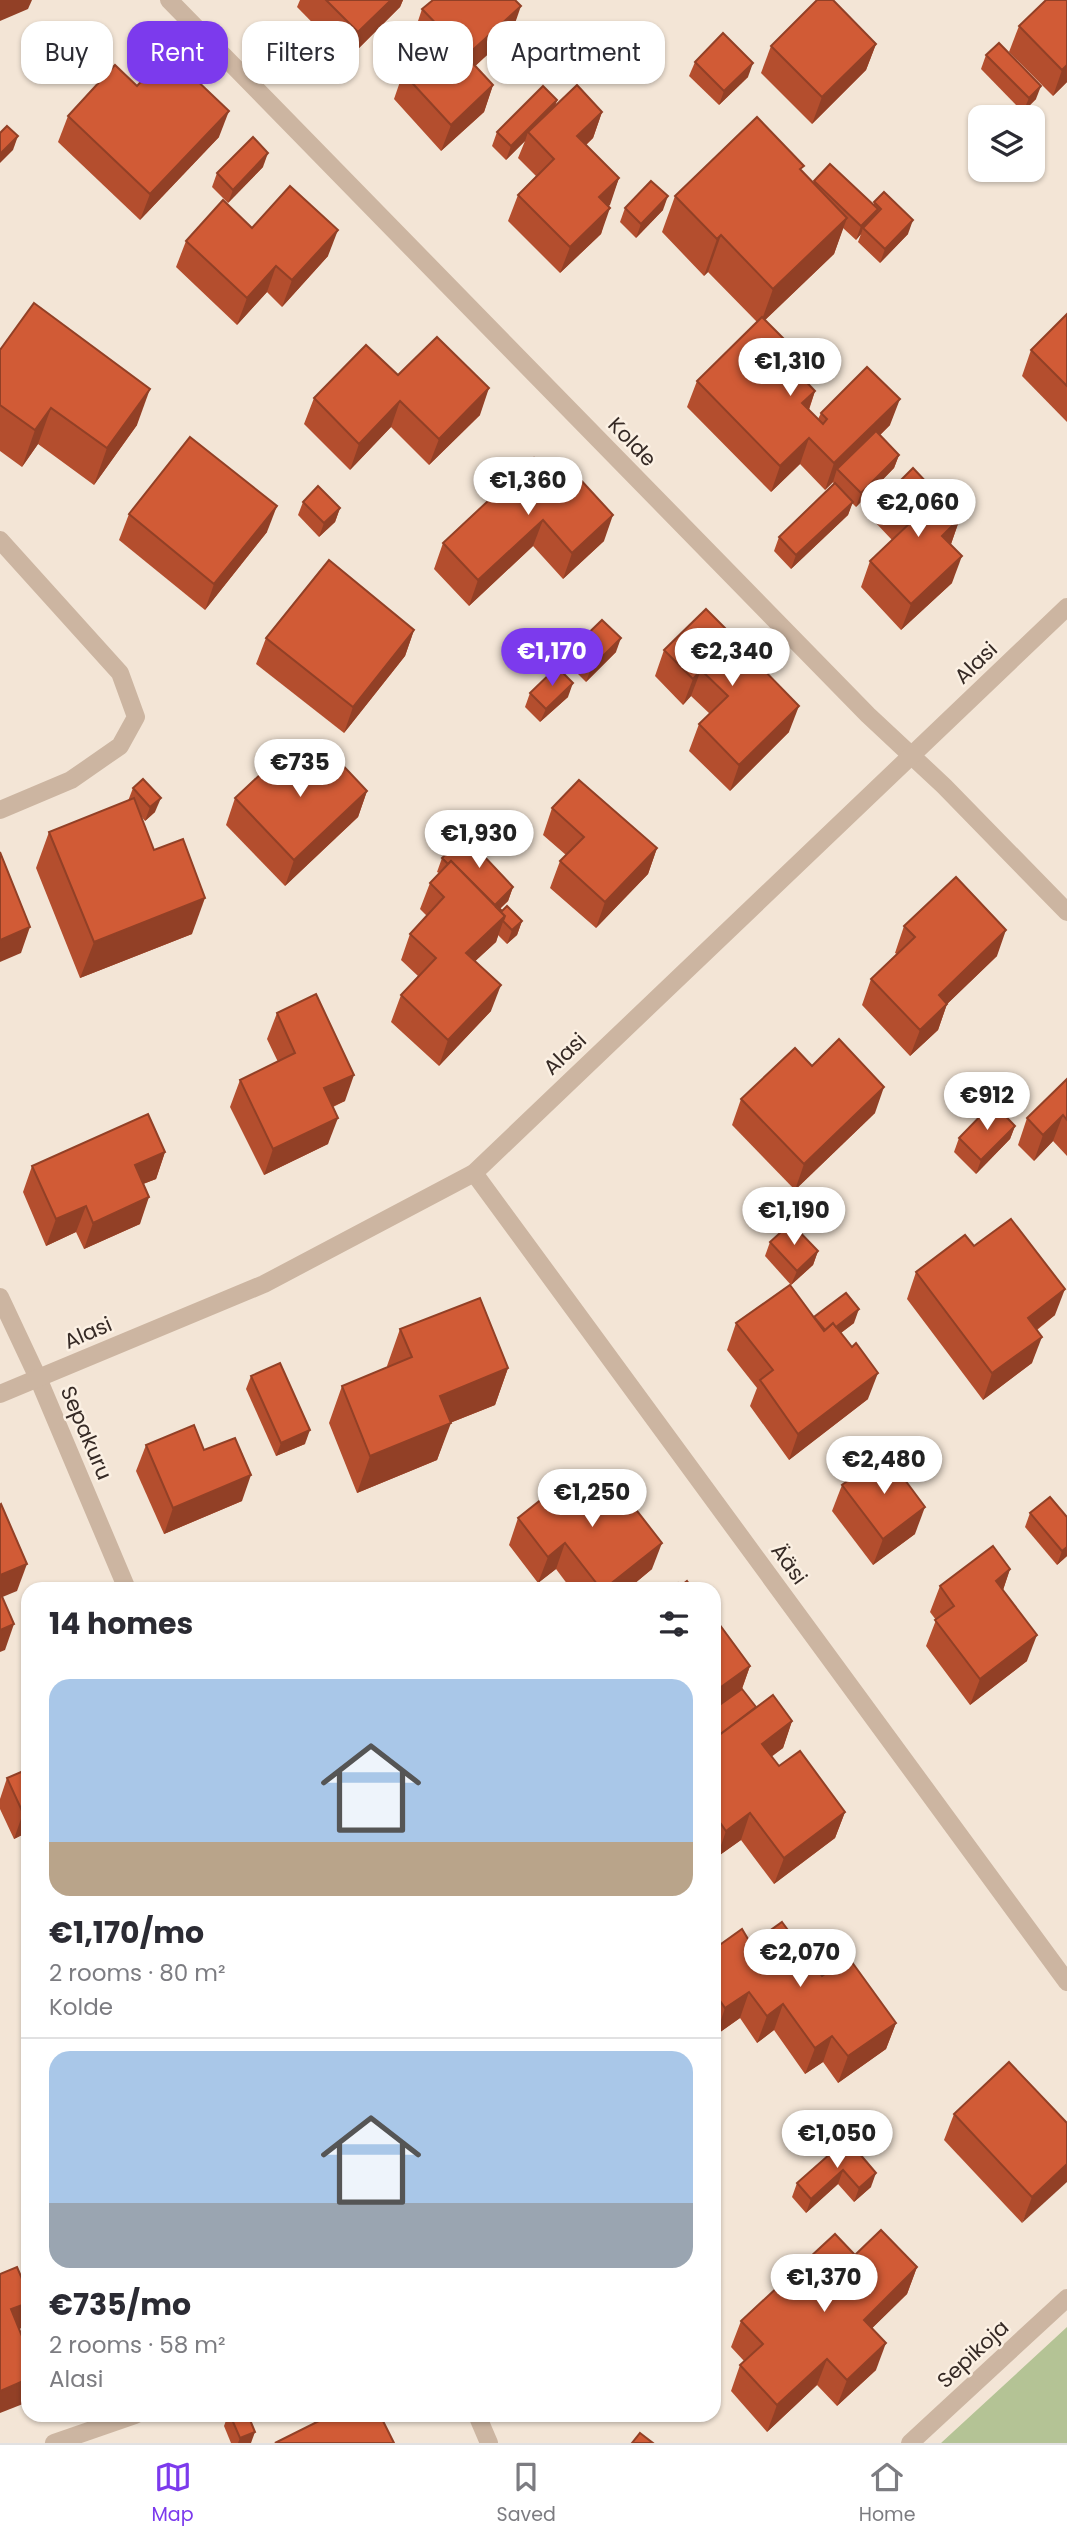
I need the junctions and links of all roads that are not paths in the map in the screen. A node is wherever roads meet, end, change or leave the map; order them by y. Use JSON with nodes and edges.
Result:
{"nodes":[{"id":1,"x":169,"y":0,"type":"edge"},
{"id":2,"x":0,"y":540,"type":"edge"},
{"id":3,"x":1067,"y":607,"type":"edge"},
{"id":4,"x":911,"y":756,"type":"junction"},
{"id":5,"x":0,"y":810,"type":"edge"},
{"id":6,"x":1067,"y":912,"type":"edge"},
{"id":7,"x":474,"y":1173,"type":"junction"},
{"id":8,"x":0,"y":1297,"type":"edge"},
{"id":9,"x":38,"y":1378,"type":"junction"},
{"id":10,"x":0,"y":1394,"type":"edge"},
{"id":11,"x":124,"y":1582,"type":"edge"},
{"id":12,"x":1067,"y":1982,"type":"edge"},
{"id":13,"x":1067,"y":2298,"type":"edge"},
{"id":14,"x":115,"y":2422,"type":"edge"},
{"id":15,"x":480,"y":2422,"type":"edge"},
{"id":16,"x":54,"y":2443,"type":"edge"},
{"id":17,"x":489,"y":2443,"type":"edge"},
{"id":18,"x":910,"y":2443,"type":"edge"}],
"edges":[{"from":1,"to":4,"type":"street","name":"Kolde"},
{"from":2,"to":5,"type":"street"},
{"from":3,"to":4,"type":"street","name":"Alasi"},
{"from":4,"to":6,"type":"street","name":"Kolde"},
{"from":4,"to":7,"type":"street","name":"Alasi"},
{"from":7,"to":9,"type":"street","name":"Alasi"},
{"from":7,"to":12,"type":"street","name":"Ääsi"},
{"from":8,"to":9,"type":"street","name":"Sepakuru"},
{"from":9,"to":10,"type":"street","name":"Alasi"},
{"from":9,"to":11,"type":"street","name":"Sepakuru"},
{"from":13,"to":18,"type":"street","name":"Sepikoja"},
{"from":14,"to":16,"type":"street"},
{"from":15,"to":17,"type":"street"}]}
